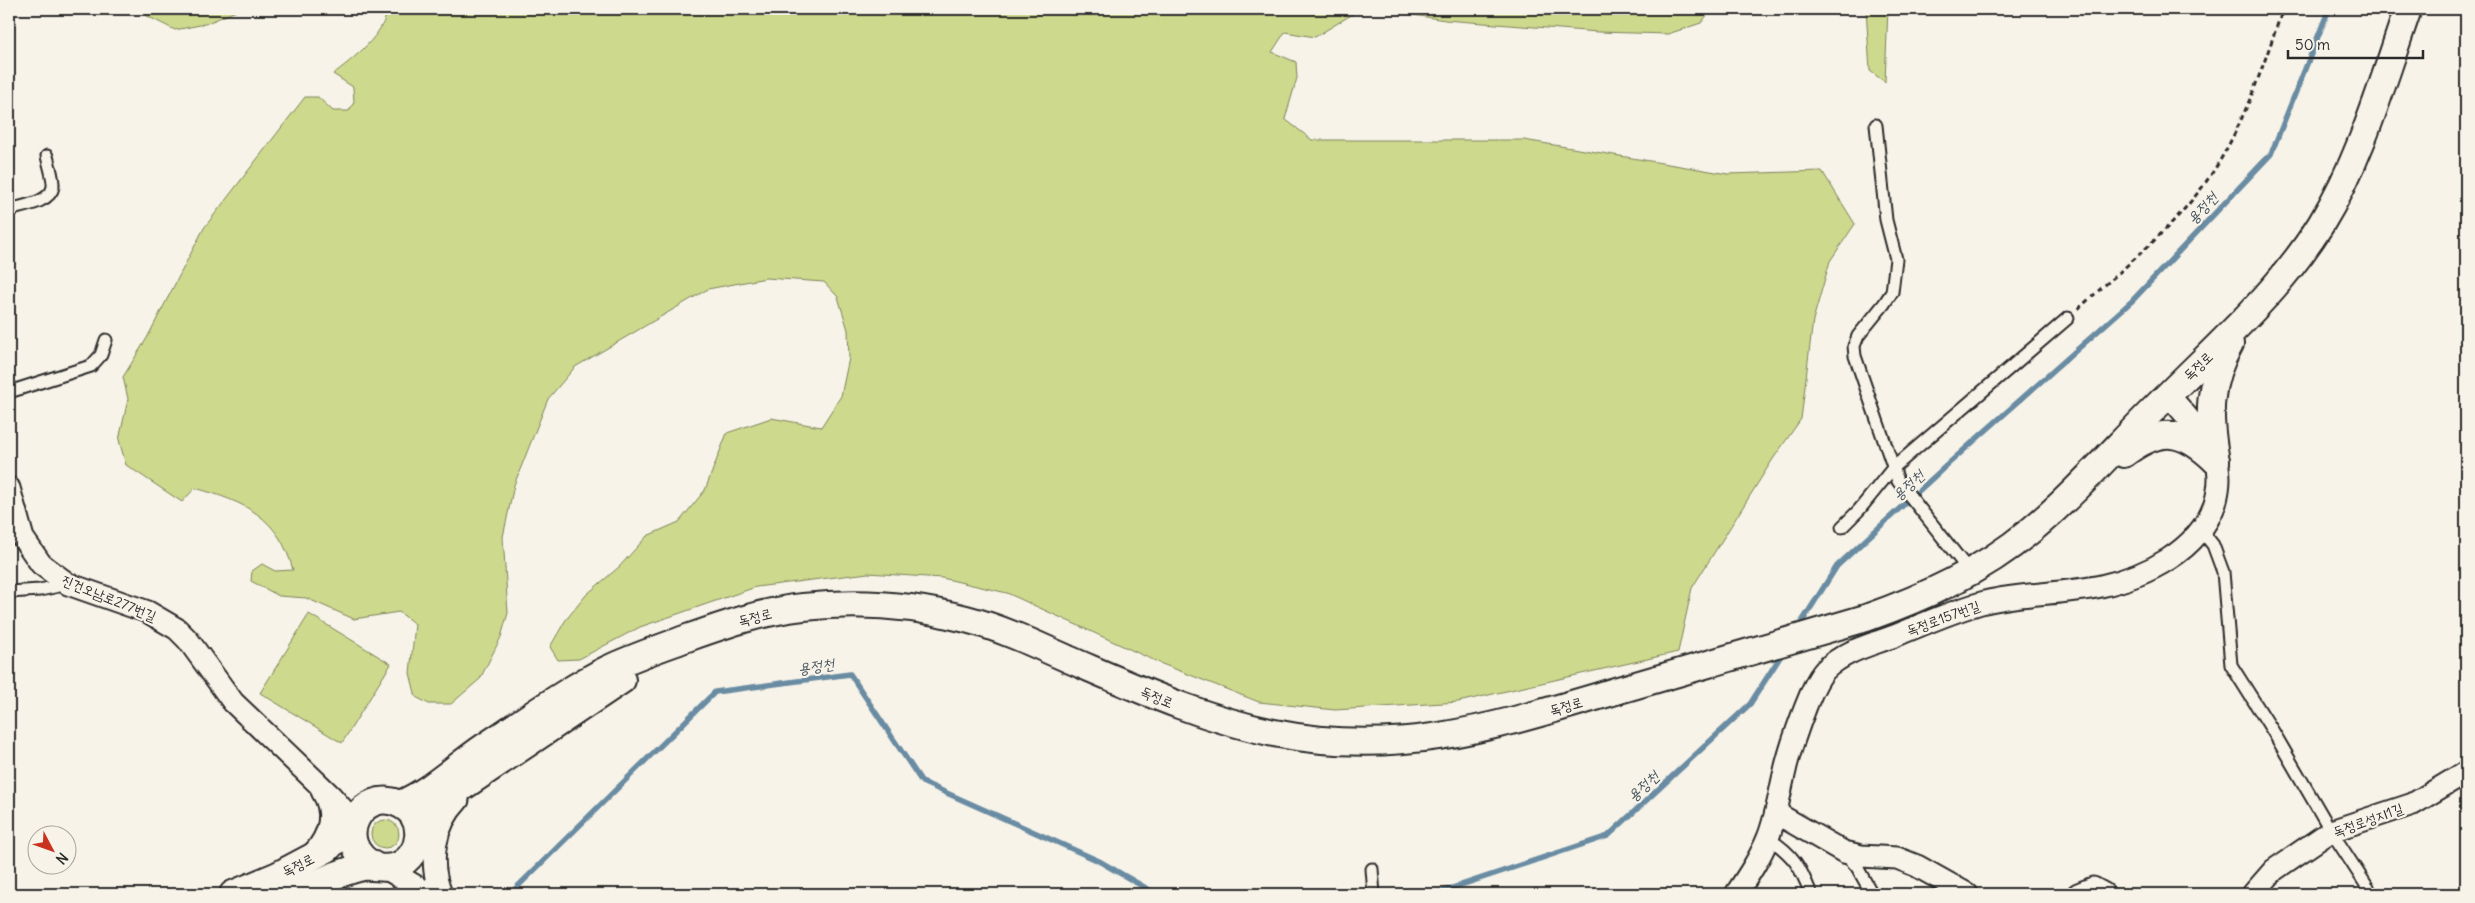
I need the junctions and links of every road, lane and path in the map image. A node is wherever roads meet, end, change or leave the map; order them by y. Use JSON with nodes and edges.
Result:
{"nodes":[{"id":1,"x":2283,"y":9,"type":"edge"},
{"id":2,"x":2408,"y":9,"type":"edge"},
{"id":3,"x":1876,"y":125,"type":"dead end"},
{"id":4,"x":47,"y":156,"type":"dead end"},
{"id":5,"x":9,"y":210,"type":"edge"},
{"id":6,"x":2068,"y":318,"type":"joint"},
{"id":7,"x":2242,"y":324,"type":"junction"},
{"id":8,"x":106,"y":340,"type":"dead end"},
{"id":9,"x":9,"y":392,"type":"edge"},
{"id":10,"x":2168,"y":394,"type":"junction"},
{"id":11,"x":2216,"y":461,"type":"junction"},
{"id":12,"x":1893,"y":468,"type":"junction"},
{"id":13,"x":9,"y":488,"type":"edge"},
{"id":14,"x":2057,"y":508,"type":"junction"},
{"id":15,"x":1842,"y":526,"type":"dead end"},
{"id":16,"x":2201,"y":530,"type":"junction"},
{"id":17,"x":1970,"y":572,"type":"junction"},
{"id":18,"x":68,"y":584,"type":"junction"},
{"id":19,"x":9,"y":592,"type":"edge"},
{"id":20,"x":690,"y":637,"type":"junction"},
{"id":21,"x":486,"y":770,"type":"junction"},
{"id":22,"x":2466,"y":772,"type":"edge"},
{"id":23,"x":315,"y":780,"type":"junction"},
{"id":24,"x":390,"y":803,"type":"junction"},
{"id":25,"x":1776,"y":813,"type":"junction"},
{"id":26,"x":354,"y":822,"type":"junction"},
{"id":27,"x":2331,"y":831,"type":"junction"},
{"id":28,"x":418,"y":837,"type":"junction"},
{"id":29,"x":1768,"y":838,"type":"junction"},
{"id":30,"x":1844,"y":852,"type":"junction"},
{"id":31,"x":307,"y":861,"type":"junction"},
{"id":32,"x":380,"y":867,"type":"junction"},
{"id":33,"x":1372,"y":869,"type":"dead end"},
{"id":34,"x":233,"y":894,"type":"edge"},
{"id":35,"x":292,"y":894,"type":"edge"},
{"id":36,"x":429,"y":894,"type":"edge"},
{"id":37,"x":437,"y":894,"type":"edge"},
{"id":38,"x":441,"y":894,"type":"edge"},
{"id":39,"x":1374,"y":894,"type":"edge"},
{"id":40,"x":1736,"y":894,"type":"edge"},
{"id":41,"x":1811,"y":894,"type":"edge"},
{"id":42,"x":1872,"y":894,"type":"edge"},
{"id":43,"x":1967,"y":894,"type":"edge"},
{"id":44,"x":2078,"y":894,"type":"edge"},
{"id":45,"x":2104,"y":894,"type":"edge"},
{"id":46,"x":2253,"y":894,"type":"edge"},
{"id":47,"x":2372,"y":894,"type":"edge"}],
"edges":[{"from":1,"to":6,"type":"path"},
{"from":2,"to":7,"type":"street","name":"독정로"},
{"from":3,"to":12,"type":"lane"},
{"from":4,"to":5,"type":"lane"},
{"from":6,"to":12,"type":"lane"},
{"from":7,"to":10,"type":"street","name":"독정로"},
{"from":7,"to":11,"type":"street"},
{"from":8,"to":9,"type":"lane"},
{"from":10,"to":11,"type":"street","name":"독정로157번길"},
{"from":10,"to":14,"type":"street","name":"독정로"},
{"from":11,"to":14,"type":"street"},
{"from":11,"to":16,"type":"street","name":"독정로157번길"},
{"from":12,"to":15,"type":"lane"},
{"from":12,"to":17,"type":"lane"},
{"from":13,"to":18,"type":"street","name":"진건오남로277번길"},
{"from":14,"to":17,"type":"street","name":"독정로"},
{"from":16,"to":25,"type":"street","name":"독정로157번길"},
{"from":16,"to":27,"type":"lane"},
{"from":17,"to":20,"type":"street","name":"독정로"},
{"from":18,"to":19,"type":"lane"},
{"from":18,"to":23,"type":"street","name":"진건오남로277번길"},
{"from":20,"to":21,"type":"street","name":"독정로"},
{"from":20,"to":24,"type":"street","name":"독정로"},
{"from":21,"to":28,"type":"street","name":"독정로"},
{"from":21,"to":38,"type":"street"},
{"from":22,"to":27,"type":"street","name":"독정로성지1길"},
{"from":23,"to":24,"type":"street"},
{"from":23,"to":26,"type":"street"},
{"from":23,"to":31,"type":"street"},
{"from":24,"to":26,"type":"street"},
{"from":24,"to":28,"type":"street"},
{"from":25,"to":29,"type":"street","name":"독정로157번길"},
{"from":25,"to":30,"type":"street"},
{"from":26,"to":31,"type":"street","name":"독정로"},
{"from":26,"to":32,"type":"street"},
{"from":27,"to":46,"type":"street","name":"독정로성지1길"},
{"from":27,"to":47,"type":"lane"},
{"from":28,"to":32,"type":"street"},
{"from":28,"to":37,"type":"street"},
{"from":29,"to":40,"type":"street","name":"독정로157번길"},
{"from":29,"to":41,"type":"lane"},
{"from":30,"to":42,"type":"lane"},
{"from":30,"to":43,"type":"street"},
{"from":31,"to":34,"type":"street","name":"독정로"},
{"from":32,"to":35,"type":"street","name":"독정로"},
{"from":32,"to":36,"type":"street"},
{"from":33,"to":39,"type":"lane"},
{"from":44,"to":45,"type":"street"}]}
